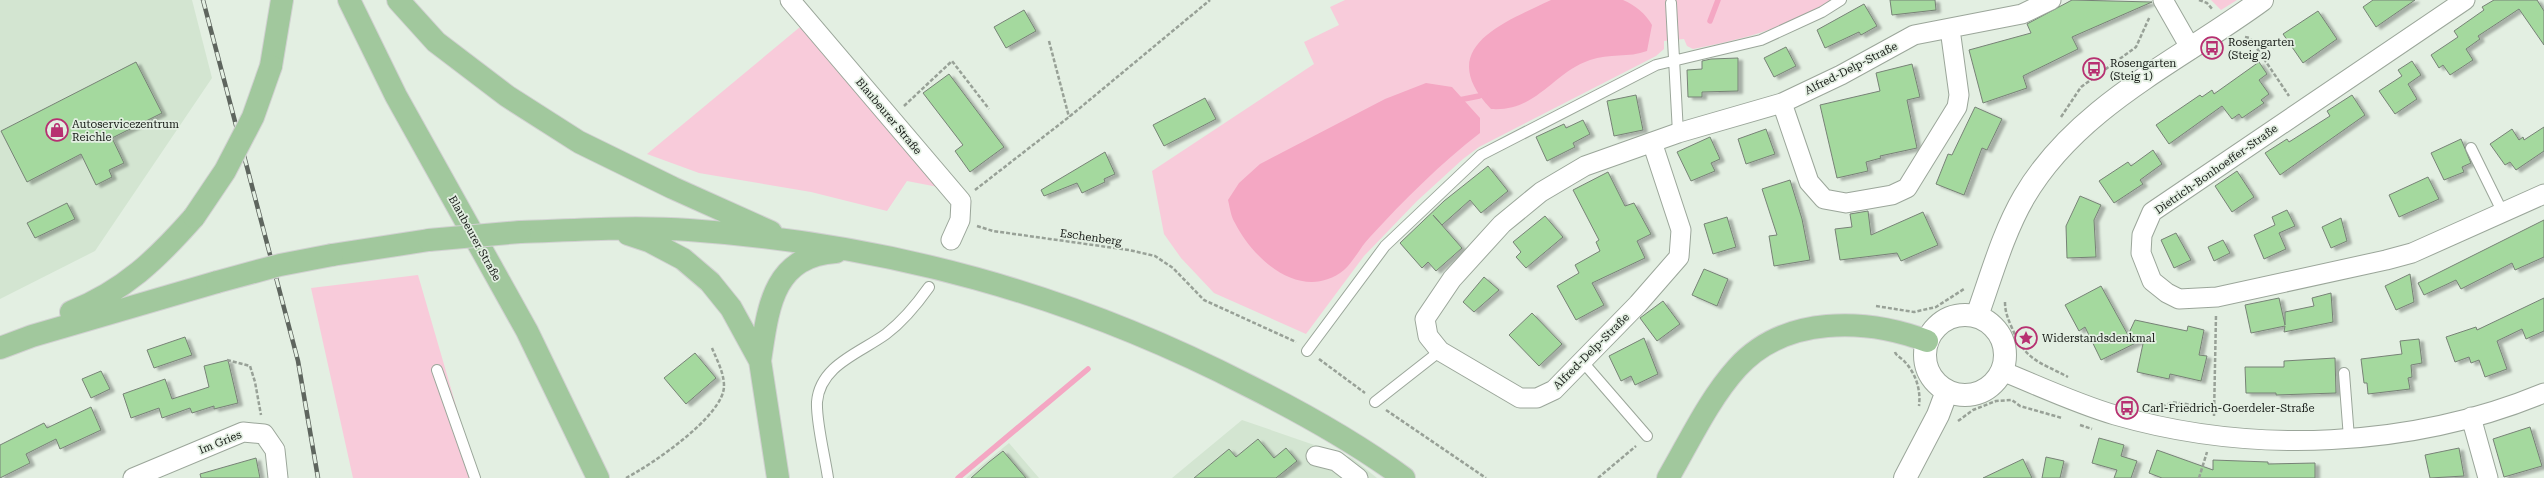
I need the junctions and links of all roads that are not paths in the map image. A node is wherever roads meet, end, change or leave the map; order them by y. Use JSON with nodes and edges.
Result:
{"nodes":[{"id":1,"x":282,"y":0,"type":"edge"},
{"id":2,"x":349,"y":0,"type":"edge"},
{"id":3,"x":398,"y":0,"type":"edge"},
{"id":4,"x":790,"y":0,"type":"edge"},
{"id":5,"x":1841,"y":0,"type":"edge"},
{"id":6,"x":2051,"y":0,"type":"edge"},
{"id":7,"x":2262,"y":0,"type":"edge"},
{"id":8,"x":2465,"y":0,"type":"edge"},
{"id":9,"x":2163,"y":1,"type":"edge"},
{"id":10,"x":1671,"y":3,"type":"dead end"},
{"id":11,"x":1950,"y":29,"type":"junction"},
{"id":12,"x":2191,"y":49,"type":"junction"},
{"id":13,"x":1674,"y":60,"type":"junction"},
{"id":14,"x":1782,"y":103,"type":"junction"},
{"id":15,"x":1678,"y":133,"type":"junction"},
{"id":16,"x":1652,"y":142,"type":"junction"},
{"id":17,"x":2471,"y":148,"type":"dead end"},
{"id":18,"x":2544,"y":194,"type":"edge"},
{"id":19,"x":2503,"y":213,"type":"junction"},
{"id":20,"x":613,"y":229,"type":"junction"},
{"id":21,"x":789,"y":240,"type":"junction"},
{"id":22,"x":951,"y":240,"type":"dead end"},
{"id":23,"x":859,"y":250,"type":"junction"},
{"id":24,"x":929,"y":287,"type":"dead end"},
{"id":25,"x":1977,"y":316,"type":"junction"},
{"id":26,"x":32,"y":336,"type":"junction"},
{"id":27,"x":1927,"y":341,"type":"junction"},
{"id":28,"x":0,"y":348,"type":"edge"},
{"id":29,"x":1308,"y":351,"type":"road end"},
{"id":30,"x":1440,"y":351,"type":"junction"},
{"id":31,"x":760,"y":360,"type":"junction"},
{"id":32,"x":1582,"y":361,"type":"junction"},
{"id":33,"x":437,"y":370,"type":"dead end"},
{"id":34,"x":2002,"y":371,"type":"junction"},
{"id":35,"x":2344,"y":373,"type":"dead end"},
{"id":36,"x":1947,"y":391,"type":"junction"},
{"id":37,"x":2544,"y":393,"type":"edge"},
{"id":38,"x":1375,"y":402,"type":"road end"},
{"id":39,"x":2471,"y":417,"type":"junction"},
{"id":40,"x":1647,"y":436,"type":"dead end"},
{"id":41,"x":2349,"y":438,"type":"junction"},
{"id":42,"x":1316,"y":456,"type":"dead end"},
{"id":43,"x":133,"y":478,"type":"edge"},
{"id":44,"x":278,"y":478,"type":"edge"},
{"id":45,"x":475,"y":478,"type":"edge"},
{"id":46,"x":598,"y":478,"type":"edge"},
{"id":47,"x":778,"y":478,"type":"edge"},
{"id":48,"x":828,"y":478,"type":"edge"},
{"id":49,"x":1358,"y":478,"type":"edge"},
{"id":50,"x":1404,"y":478,"type":"edge"},
{"id":51,"x":1668,"y":478,"type":"edge"},
{"id":52,"x":1905,"y":478,"type":"edge"},
{"id":53,"x":2488,"y":478,"type":"edge"}],
"edges":[{"from":1,"to":26,"type":"main road","bridge":true},
{"from":2,"to":46,"type":"main road","name":"Blaubeurer Straße"},
{"from":3,"to":21,"type":"main road"},
{"from":4,"to":22,"type":"street","name":"Blaubeurer Straße"},
{"from":5,"to":13,"type":"lane"},
{"from":6,"to":11,"type":"street","name":"Alfred-Delp-Straße"},
{"from":7,"to":12,"type":"street"},
{"from":8,"to":19,"type":"street","name":"Dietrich-Bonhoeffer-Straße"},
{"from":9,"to":12,"type":"street"},
{"from":10,"to":13,"type":"lane"},
{"from":11,"to":14,"type":"street","name":"Alfred-Delp-Straße"},
{"from":11,"to":14,"type":"street"},
{"from":12,"to":25,"type":"street"},
{"from":13,"to":15,"type":"lane"},
{"from":13,"to":29,"type":"lane"},
{"from":14,"to":15,"type":"street","name":"Alfred-Delp-Straße"},
{"from":15,"to":16,"type":"street","name":"Alfred-Delp-Straße"},
{"from":16,"to":30,"type":"street","name":"Alfred-Delp-Straße"},
{"from":16,"to":32,"type":"street","name":"Alfred-Delp-Straße"},
{"from":17,"to":19,"type":"lane"},
{"from":18,"to":19,"type":"street","name":"Dietrich-Bonhoeffer-Straße"},
{"from":20,"to":21,"type":"main road"},
{"from":20,"to":26,"type":"main road","bridge":true},
{"from":20,"to":31,"type":"main road"},
{"from":21,"to":23,"type":"main road"},
{"from":23,"to":31,"type":"main road"},
{"from":23,"to":50,"type":"main road"},
{"from":24,"to":48,"type":"lane"},
{"from":25,"to":27,"type":"street"},
{"from":25,"to":34,"type":"street"},
{"from":26,"to":28,"type":"main road"},
{"from":27,"to":36,"type":"street"},
{"from":27,"to":51,"type":"main road"},
{"from":30,"to":32,"type":"street","name":"Alfred-Delp-Straße"},
{"from":30,"to":38,"type":"lane"},
{"from":31,"to":47,"type":"main road"},
{"from":32,"to":40,"type":"lane"},
{"from":33,"to":45,"type":"lane"},
{"from":34,"to":36,"type":"street"},
{"from":34,"to":41,"type":"street"},
{"from":35,"to":41,"type":"lane"},
{"from":36,"to":52,"type":"street"},
{"from":37,"to":39,"type":"street"},
{"from":39,"to":41,"type":"street"},
{"from":39,"to":53,"type":"street"},
{"from":42,"to":49,"type":"street"},
{"from":43,"to":44,"type":"street","name":"Im Gries"}]}
